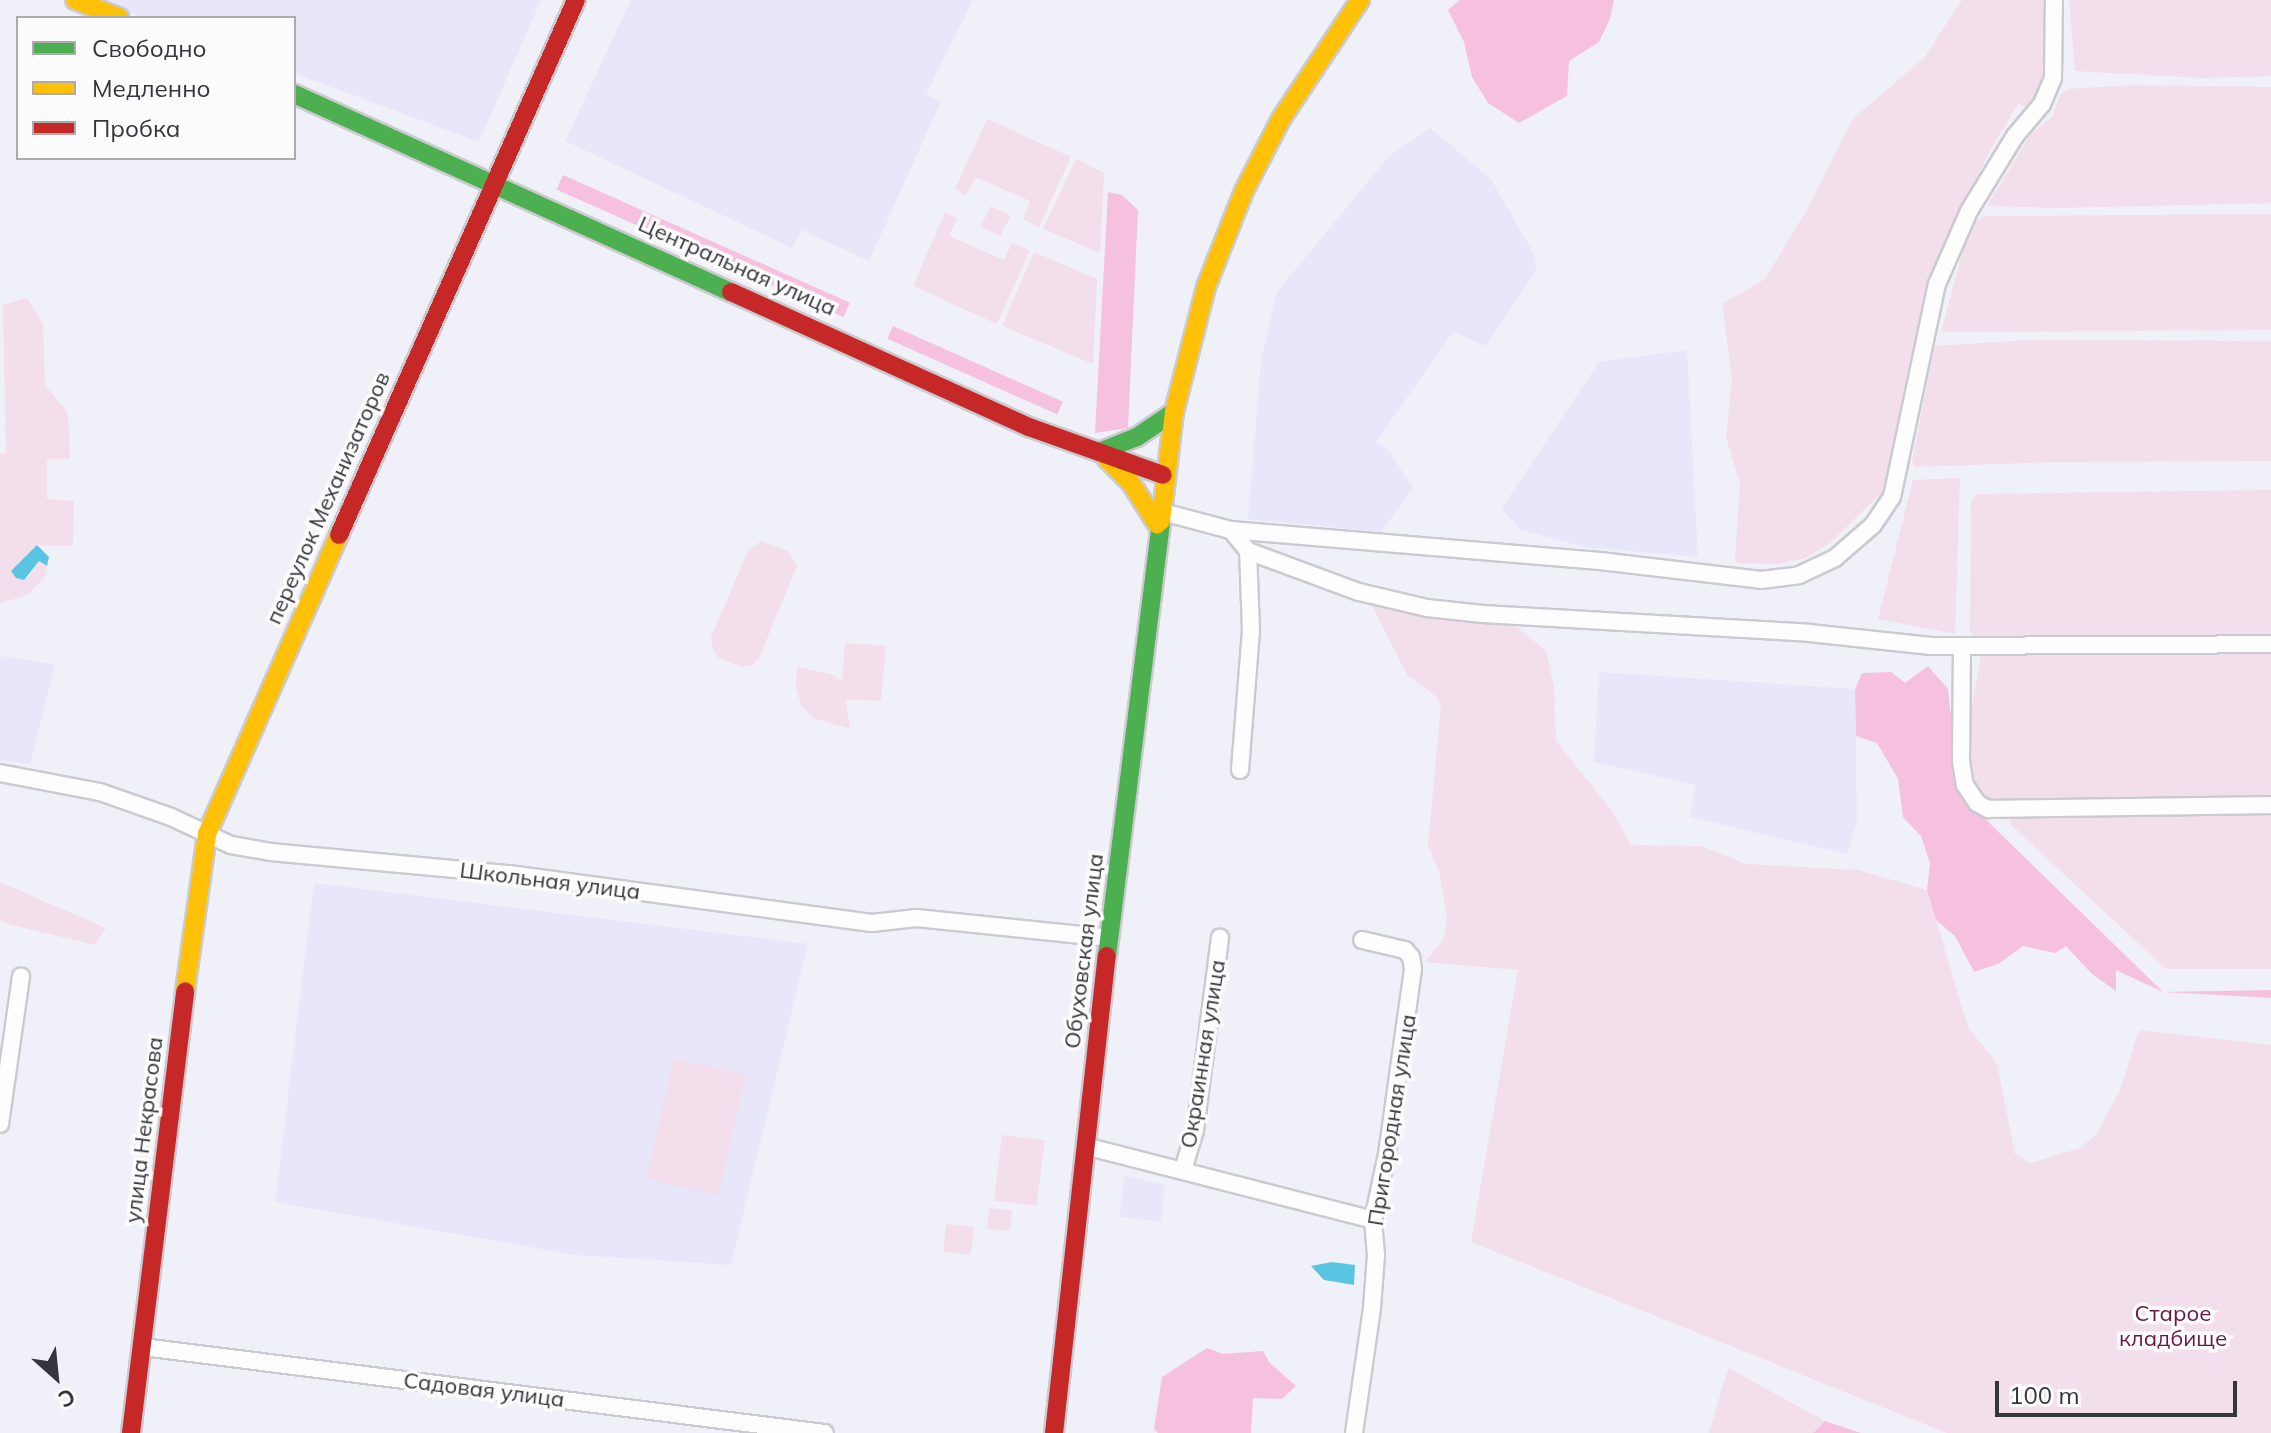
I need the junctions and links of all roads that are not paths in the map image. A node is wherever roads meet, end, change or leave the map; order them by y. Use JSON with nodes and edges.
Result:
{"nodes":[{"id":1,"x":75,"y":0,"type":"edge"},
{"id":2,"x":576,"y":0,"type":"edge"},
{"id":3,"x":1360,"y":0,"type":"edge"},
{"id":4,"x":2054,"y":0,"type":"edge"},
{"id":5,"x":115,"y":16,"type":"edge"},
{"id":6,"x":296,"y":95,"type":"edge"},
{"id":7,"x":493,"y":182,"type":"junction"},
{"id":8,"x":1174,"y":412,"type":"junction"},
{"id":9,"x":1099,"y":452,"type":"junction"},
{"id":10,"x":1163,"y":475,"type":"junction"},
{"id":11,"x":1158,"y":518,"type":"junction"},
{"id":12,"x":1231,"y":530,"type":"junction"},
{"id":13,"x":1248,"y":551,"type":"junction"},
{"id":14,"x":2271,"y":644,"type":"edge"},
{"id":15,"x":1962,"y":646,"type":"junction"},
{"id":16,"x":1240,"y":770,"type":"dead end"},
{"id":17,"x":0,"y":773,"type":"edge"},
{"id":18,"x":2271,"y":805,"type":"edge"},
{"id":19,"x":207,"y":834,"type":"junction"},
{"id":20,"x":1110,"y":938,"type":"junction"},
{"id":21,"x":1220,"y":938,"type":"dead end"},
{"id":22,"x":1362,"y":940,"type":"dead end"},
{"id":23,"x":21,"y":976,"type":"dead end"},
{"id":24,"x":0,"y":1124,"type":"edge"},
{"id":25,"x":1085,"y":1146,"type":"junction"},
{"id":26,"x":1183,"y":1170,"type":"junction"},
{"id":27,"x":1373,"y":1220,"type":"junction"},
{"id":28,"x":143,"y":1347,"type":"junction"},
{"id":29,"x":131,"y":1433,"type":"edge"},
{"id":30,"x":825,"y":1433,"type":"edge"},
{"id":31,"x":1054,"y":1433,"type":"edge"},
{"id":32,"x":1354,"y":1433,"type":"edge"}],
"edges":[{"from":1,"to":5,"type":"street"},
{"from":2,"to":7,"type":"street","name":"переулок Механизаторов"},
{"from":3,"to":8,"type":"street","name":"Обуховская улица"},
{"from":4,"to":12,"type":"street"},
{"from":6,"to":7,"type":"street","name":"Центральная улица"},
{"from":7,"to":9,"type":"street","name":"Центральная улица"},
{"from":7,"to":19,"type":"street","name":"переулок Механизаторов"},
{"from":8,"to":9,"type":"street"},
{"from":8,"to":10,"type":"street","name":"Обуховская улица"},
{"from":9,"to":10,"type":"street","name":"Центральная улица"},
{"from":9,"to":11,"type":"street"},
{"from":10,"to":11,"type":"street","name":"Обуховская улица"},
{"from":11,"to":12,"type":"street"},
{"from":11,"to":20,"type":"street","name":"Обуховская улица"},
{"from":12,"to":13,"type":"street"},
{"from":13,"to":15,"type":"street"},
{"from":13,"to":16,"type":"street"},
{"from":14,"to":15,"type":"street"},
{"from":15,"to":18,"type":"street"},
{"from":17,"to":19,"type":"street","name":"Школьная улица"},
{"from":19,"to":20,"type":"street","name":"Школьная улица"},
{"from":19,"to":28,"type":"street","name":"улица Некрасова"},
{"from":20,"to":25,"type":"street","name":"Обуховская улица"},
{"from":21,"to":26,"type":"street","name":"Окраинная улица"},
{"from":22,"to":27,"type":"street","name":"Пригородная улица"},
{"from":23,"to":24,"type":"street"},
{"from":25,"to":26,"type":"street"},
{"from":25,"to":31,"type":"street","name":"Обуховская улица"},
{"from":26,"to":27,"type":"street"},
{"from":27,"to":32,"type":"street","name":"Пригородная улица"},
{"from":28,"to":29,"type":"street","name":"улица Некрасова"},
{"from":28,"to":30,"type":"street","name":"Садовая улица"}]}
